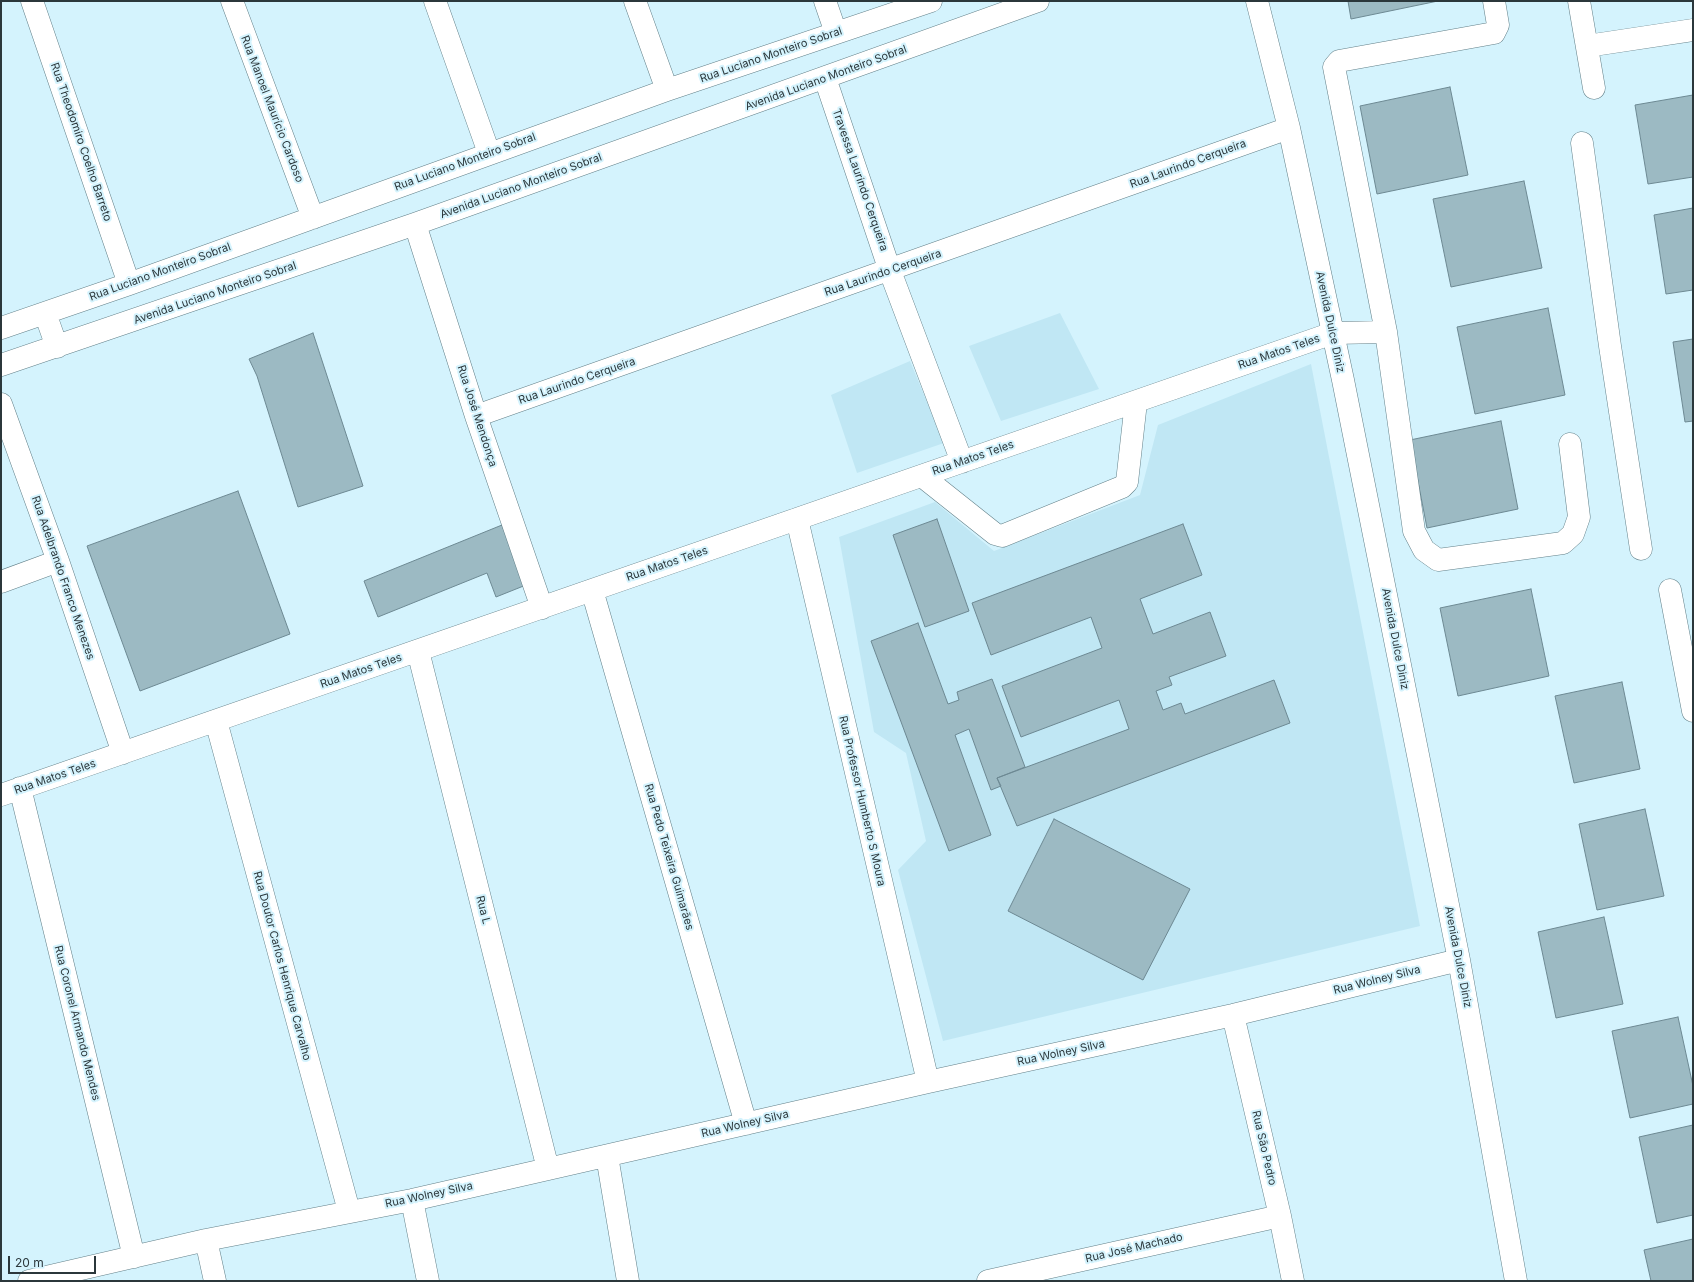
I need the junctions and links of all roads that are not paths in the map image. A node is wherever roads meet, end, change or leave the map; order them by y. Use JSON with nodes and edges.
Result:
{"nodes":[{"id":1,"x":32,"y":1,"type":"edge"},
{"id":2,"x":232,"y":1,"type":"edge"},
{"id":3,"x":435,"y":1,"type":"edge"},
{"id":4,"x":635,"y":1,"type":"edge"},
{"id":5,"x":825,"y":1,"type":"edge"},
{"id":6,"x":931,"y":1,"type":"edge"},
{"id":7,"x":1038,"y":1,"type":"edge"},
{"id":8,"x":1257,"y":1,"type":"edge"},
{"id":9,"x":1494,"y":1,"type":"edge"},
{"id":10,"x":1579,"y":1,"type":"edge"},
{"id":11,"x":1693,"y":30,"type":"edge"},
{"id":12,"x":836,"y":33,"type":"junction"},
{"id":13,"x":1587,"y":46,"type":"junction"},
{"id":14,"x":825,"y":78,"type":"junction"},
{"id":15,"x":1594,"y":88,"type":"dead end"},
{"id":16,"x":667,"y":90,"type":"junction"},
{"id":17,"x":1289,"y":128,"type":"junction"},
{"id":18,"x":1582,"y":143,"type":"dead end"},
{"id":19,"x":489,"y":153,"type":"junction"},
{"id":20,"x":313,"y":218,"type":"junction"},
{"id":21,"x":415,"y":224,"type":"junction"},
{"id":22,"x":890,"y":271,"type":"junction"},
{"id":23,"x":129,"y":284,"type":"junction"},
{"id":24,"x":45,"y":313,"type":"junction"},
{"id":25,"x":1,"y":328,"type":"edge"},
{"id":26,"x":1386,"y":332,"type":"junction"},
{"id":27,"x":1333,"y":334,"type":"junction"},
{"id":28,"x":57,"y":347,"type":"junction"},
{"id":29,"x":1,"y":365,"type":"edge"},
{"id":30,"x":1136,"y":402,"type":"junction"},
{"id":31,"x":1,"y":404,"type":"edge"},
{"id":32,"x":476,"y":416,"type":"junction"},
{"id":33,"x":1570,"y":444,"type":"dead end"},
{"id":34,"x":962,"y":462,"type":"junction"},
{"id":35,"x":922,"y":476,"type":"junction"},
{"id":36,"x":797,"y":519,"type":"junction"},
{"id":37,"x":1641,"y":549,"type":"dead end"},
{"id":38,"x":58,"y":561,"type":"junction"},
{"id":39,"x":1,"y":582,"type":"edge"},
{"id":40,"x":592,"y":590,"type":"junction"},
{"id":41,"x":1670,"y":590,"type":"dead end"},
{"id":42,"x":542,"y":608,"type":"junction"},
{"id":43,"x":418,"y":651,"type":"junction"},
{"id":44,"x":1693,"y":711,"type":"edge"},
{"id":45,"x":216,"y":721,"type":"junction"},
{"id":46,"x":123,"y":753,"type":"junction"},
{"id":47,"x":11,"y":792,"type":"edge"},
{"id":48,"x":1459,"y":960,"type":"junction"},
{"id":49,"x":1233,"y":1015,"type":"junction"},
{"id":50,"x":928,"y":1082,"type":"junction"},
{"id":51,"x":746,"y":1124,"type":"junction"},
{"id":52,"x":607,"y":1156,"type":"junction"},
{"id":53,"x":548,"y":1170,"type":"junction"},
{"id":54,"x":412,"y":1200,"type":"junction"},
{"id":55,"x":349,"y":1211,"type":"junction"},
{"id":56,"x":1280,"y":1216,"type":"junction"},
{"id":57,"x":206,"y":1240,"type":"junction"},
{"id":58,"x":134,"y":1257,"type":"junction"},
{"id":59,"x":29,"y":1281,"type":"edge"},
{"id":60,"x":216,"y":1281,"type":"edge"},
{"id":61,"x":428,"y":1281,"type":"edge"},
{"id":62,"x":628,"y":1281,"type":"edge"},
{"id":63,"x":988,"y":1281,"type":"edge"},
{"id":64,"x":1293,"y":1281,"type":"edge"},
{"id":65,"x":1516,"y":1281,"type":"edge"}],
"edges":[{"from":1,"to":23,"type":"street","name":"Rua Theodomiro Coelho Barreto"},
{"from":2,"to":20,"type":"street","name":"Rua Manoel Maurício Cardoso"},
{"from":3,"to":19,"type":"street"},
{"from":4,"to":16,"type":"street"},
{"from":5,"to":12,"type":"street"},
{"from":6,"to":12,"type":"street","name":"Rua Luciano Monteiro Sobral"},
{"from":7,"to":14,"type":"street","name":"Avenida Luciano Monteiro Sobral"},
{"from":8,"to":17,"type":"street","name":"Avenida Dulce Diniz"},
{"from":9,"to":26,"type":"street"},
{"from":10,"to":13,"type":"street"},
{"from":11,"to":13,"type":"street"},
{"from":12,"to":16,"type":"street","name":"Rua Luciano Monteiro Sobral"},
{"from":13,"to":15,"type":"street"},
{"from":14,"to":21,"type":"street","name":"Avenida Luciano Monteiro Sobral"},
{"from":14,"to":22,"type":"street","name":"Travessa Laurindo Cerqueira"},
{"from":16,"to":19,"type":"street","name":"Rua Luciano Monteiro Sobral"},
{"from":17,"to":22,"type":"street","name":"Rua Laurindo Cerqueira"},
{"from":17,"to":27,"type":"street","name":"Avenida Dulce Diniz"},
{"from":18,"to":37,"type":"street"},
{"from":19,"to":20,"type":"street","name":"Rua Luciano Monteiro Sobral"},
{"from":20,"to":23,"type":"street","name":"Rua Luciano Monteiro Sobral"},
{"from":21,"to":28,"type":"street","name":"Avenida Luciano Monteiro Sobral"},
{"from":21,"to":32,"type":"street","name":"Rua José Mendonça"},
{"from":22,"to":32,"type":"street","name":"Rua Laurindo Cerqueira"},
{"from":22,"to":34,"type":"street","name":"Travessa Laurindo Cerqueira"},
{"from":23,"to":24,"type":"street","name":"Rua Luciano Monteiro Sobral"},
{"from":24,"to":25,"type":"street","name":"Rua Luciano Monteiro Sobral"},
{"from":24,"to":28,"type":"street"},
{"from":26,"to":27,"type":"street","name":"Rua Matos Teles"},
{"from":26,"to":33,"type":"street"},
{"from":27,"to":30,"type":"street","name":"Rua Matos Teles"},
{"from":27,"to":48,"type":"street","name":"Avenida Dulce Diniz"},
{"from":28,"to":29,"type":"street","name":"Avenida Luciano Monteiro Sobral"},
{"from":30,"to":34,"type":"street","name":"Rua Matos Teles"},
{"from":30,"to":35,"type":"street"},
{"from":31,"to":38,"type":"street","name":"Rua Adelbrando Franco Menezes"},
{"from":32,"to":42,"type":"street","name":"Rua José Mendonça"},
{"from":34,"to":35,"type":"street","name":"Rua Matos Teles"},
{"from":35,"to":36,"type":"street","name":"Rua Matos Teles"},
{"from":36,"to":40,"type":"street","name":"Rua Matos Teles"},
{"from":36,"to":50,"type":"street","name":"Rua Professor Humberto S Moura"},
{"from":38,"to":39,"type":"street"},
{"from":38,"to":46,"type":"street","name":"Rua Adelbrando Franco Menezes"},
{"from":40,"to":42,"type":"street","name":"Rua Matos Teles"},
{"from":40,"to":51,"type":"street","name":"Rua Pedo Teixeira Guimarães"},
{"from":41,"to":44,"type":"street"},
{"from":42,"to":43,"type":"street","name":"Rua Matos Teles"},
{"from":43,"to":45,"type":"street","name":"Rua Matos Teles"},
{"from":43,"to":53,"type":"street","name":"Rua L"},
{"from":45,"to":46,"type":"street","name":"Rua Matos Teles"},
{"from":45,"to":55,"type":"street","name":"Rua Doutor Carlos Henrique Carvalho"},
{"from":46,"to":47,"type":"street","name":"Rua Matos Teles"},
{"from":47,"to":58,"type":"street","name":"Rua Coronel Armando Mendes"},
{"from":48,"to":49,"type":"street","name":"Rua Wolney Silva"},
{"from":48,"to":65,"type":"street","name":"Avenida Dulce Diniz"},
{"from":49,"to":50,"type":"street","name":"Rua Wolney Silva"},
{"from":49,"to":56,"type":"street","name":"Rua São Pedro"},
{"from":50,"to":51,"type":"street","name":"Rua Wolney Silva"},
{"from":51,"to":52,"type":"street","name":"Rua Wolney Silva"},
{"from":52,"to":53,"type":"street","name":"Rua Wolney Silva"},
{"from":52,"to":62,"type":"street"},
{"from":53,"to":54,"type":"street","name":"Rua Wolney Silva"},
{"from":54,"to":55,"type":"street","name":"Rua Wolney Silva"},
{"from":54,"to":61,"type":"street"},
{"from":55,"to":57,"type":"street","name":"Rua Wolney Silva"},
{"from":56,"to":63,"type":"street","name":"Rua José Machado"},
{"from":56,"to":64,"type":"street","name":"Rua São Pedro"},
{"from":57,"to":58,"type":"street","name":"Rua Wolney Silva"},
{"from":57,"to":60,"type":"street"},
{"from":58,"to":59,"type":"street","name":"Rua Wolney Silva"}]}
